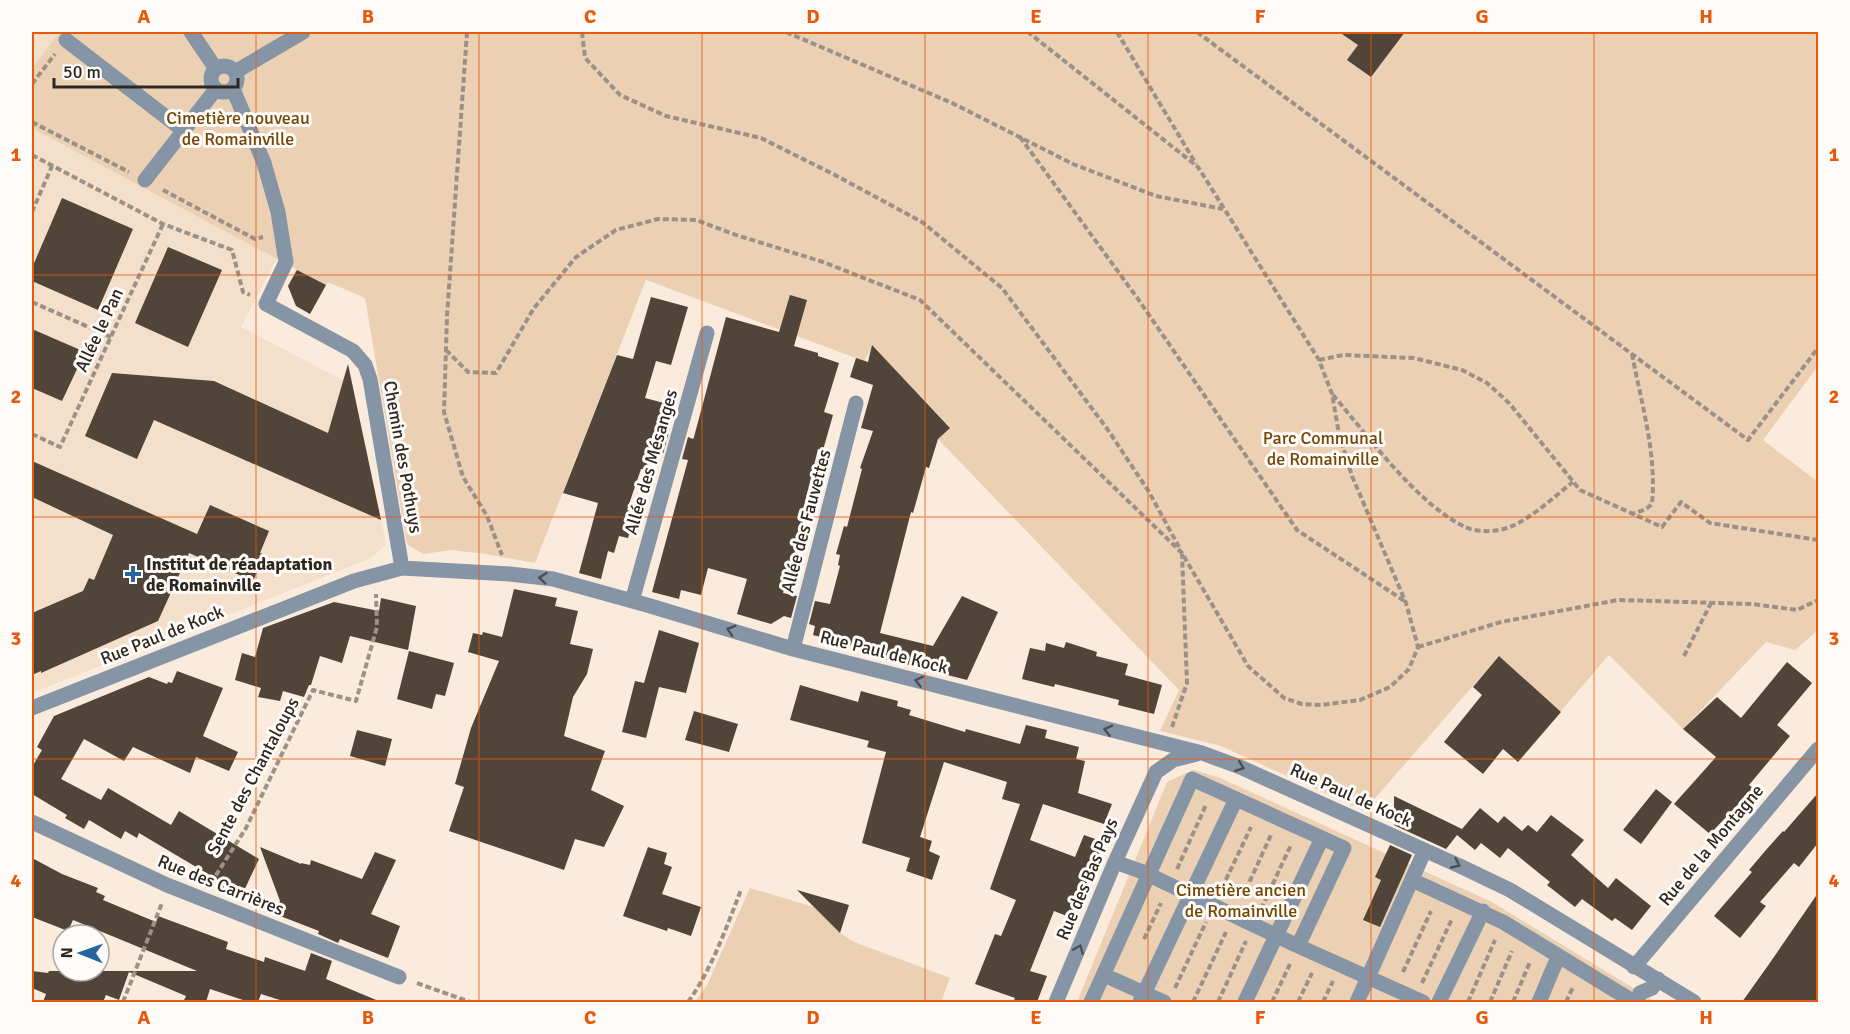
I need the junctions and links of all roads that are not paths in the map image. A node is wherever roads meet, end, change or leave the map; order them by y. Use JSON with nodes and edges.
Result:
{"nodes":[{"id":1,"x":191,"y":32,"type":"edge"},
{"id":2,"x":294,"y":34,"type":"edge"},
{"id":3,"x":66,"y":40,"type":"road end"},
{"id":4,"x":216,"y":69,"type":"junction"},
{"id":5,"x":235,"y":72,"type":"junction"},
{"id":6,"x":216,"y":89,"type":"junction"},
{"id":7,"x":233,"y":89,"type":"junction"},
{"id":8,"x":183,"y":130,"type":"junction"},
{"id":9,"x":145,"y":180,"type":"dead end"},
{"id":10,"x":707,"y":333,"type":"dead end"},
{"id":11,"x":856,"y":403,"type":"dead end"},
{"id":12,"x":402,"y":568,"type":"junction"},
{"id":13,"x":632,"y":601,"type":"junction"},
{"id":14,"x":793,"y":649,"type":"junction"},
{"id":15,"x":32,"y":708,"type":"edge"},
{"id":16,"x":1145,"y":739,"type":"junction"},
{"id":17,"x":1818,"y":749,"type":"edge"},
{"id":18,"x":1202,"y":753,"type":"junction"},
{"id":19,"x":1156,"y":772,"type":"junction"},
{"id":20,"x":1236,"y":799,"type":"junction"},
{"id":21,"x":32,"y":822,"type":"edge"},
{"id":22,"x":1322,"y":838,"type":"junction"},
{"id":23,"x":1425,"y":850,"type":"junction"},
{"id":24,"x":1115,"y":862,"type":"junction"},
{"id":25,"x":1149,"y":875,"type":"junction"},
{"id":26,"x":1412,"y":880,"type":"junction"},
{"id":27,"x":1191,"y":895,"type":"junction"},
{"id":28,"x":1483,"y":911,"type":"junction"},
{"id":29,"x":1276,"y":936,"type":"junction"},
{"id":30,"x":1298,"y":946,"type":"junction"},
{"id":31,"x":1558,"y":957,"type":"junction"},
{"id":32,"x":1634,"y":967,"type":"junction"},
{"id":33,"x":1104,"y":975,"type":"junction"},
{"id":34,"x":399,"y":977,"type":"road end"},
{"id":35,"x":1369,"y":978,"type":"junction"},
{"id":36,"x":1658,"y":979,"type":"junction"},
{"id":37,"x":1142,"y":998,"type":"edge"},
{"id":38,"x":1419,"y":1000,"type":"edge"},
{"id":39,"x":1056,"y":1002,"type":"edge"},
{"id":40,"x":1091,"y":1002,"type":"edge"},
{"id":41,"x":1164,"y":1002,"type":"edge"},
{"id":42,"x":1245,"y":1002,"type":"edge"},
{"id":43,"x":1357,"y":1002,"type":"edge"},
{"id":44,"x":1439,"y":1002,"type":"edge"},
{"id":45,"x":1539,"y":1002,"type":"edge"},
{"id":46,"x":1635,"y":1002,"type":"edge"},
{"id":47,"x":1694,"y":1002,"type":"edge"}],
"edges":[{"from":1,"to":4,"type":"street"},
{"from":2,"to":5,"type":"street"},
{"from":3,"to":8,"type":"street"},
{"from":4,"to":5,"type":"street"},
{"from":4,"to":6,"type":"street"},
{"from":5,"to":7,"type":"street"},
{"from":6,"to":7,"type":"street"},
{"from":6,"to":8,"type":"street"},
{"from":7,"to":12,"type":"street","name":"Chemin des Pothuys"},
{"from":8,"to":9,"type":"street"},
{"from":10,"to":13,"type":"street","name":"Allée des Mésanges"},
{"from":11,"to":14,"type":"street","name":"Allée des Fauvettes"},
{"from":13,"to":12,"type":"street","name":"Rue Paul de Kock","one_way":true},
{"from":12,"to":15,"type":"street","name":"Rue Paul de Kock"},
{"from":14,"to":13,"type":"street","name":"Rue Paul de Kock","one_way":true},
{"from":16,"to":14,"type":"street","name":"Rue Paul de Kock","one_way":true},
{"from":16,"to":18,"type":"street","name":"Rue Paul de Kock"},
{"from":16,"to":19,"type":"street"},
{"from":17,"to":32,"type":"street","name":"Rue de la Montagne"},
{"from":18,"to":19,"type":"street"},
{"from":18,"to":23,"type":"street","name":"Rue Paul de Kock","one_way":true},
{"from":19,"to":24,"type":"street","name":"Rue des Bas Pays"},
{"from":20,"to":22,"type":"street"},
{"from":20,"to":25,"type":"street"},
{"from":20,"to":27,"type":"street"},
{"from":21,"to":34,"type":"street","name":"Rue des Carrières"},
{"from":22,"to":29,"type":"street"},
{"from":22,"to":30,"type":"street"},
{"from":23,"to":26,"type":"street"},
{"from":23,"to":32,"type":"street","name":"Rue Paul de Kock","one_way":true},
{"from":24,"to":25,"type":"street"},
{"from":39,"to":24,"type":"street","name":"Rue des Bas Pays","one_way":true},
{"from":25,"to":27,"type":"street"},
{"from":25,"to":33,"type":"street"},
{"from":26,"to":28,"type":"street"},
{"from":26,"to":35,"type":"street"},
{"from":27,"to":29,"type":"street"},
{"from":27,"to":37,"type":"street"},
{"from":28,"to":31,"type":"street"},
{"from":28,"to":44,"type":"street"},
{"from":29,"to":30,"type":"street"},
{"from":29,"to":42,"type":"street"},
{"from":30,"to":35,"type":"street"},
{"from":31,"to":45,"type":"street"},
{"from":31,"to":46,"type":"street"},
{"from":32,"to":36,"type":"street","name":"Rue Paul de Kock"},
{"from":33,"to":37,"type":"street"},
{"from":33,"to":40,"type":"street"},
{"from":35,"to":38,"type":"street"},
{"from":35,"to":43,"type":"street"},
{"from":36,"to":46,"type":"street"},
{"from":36,"to":47,"type":"street","name":"Rue Paul de Kock"},
{"from":37,"to":41,"type":"street"}]}
